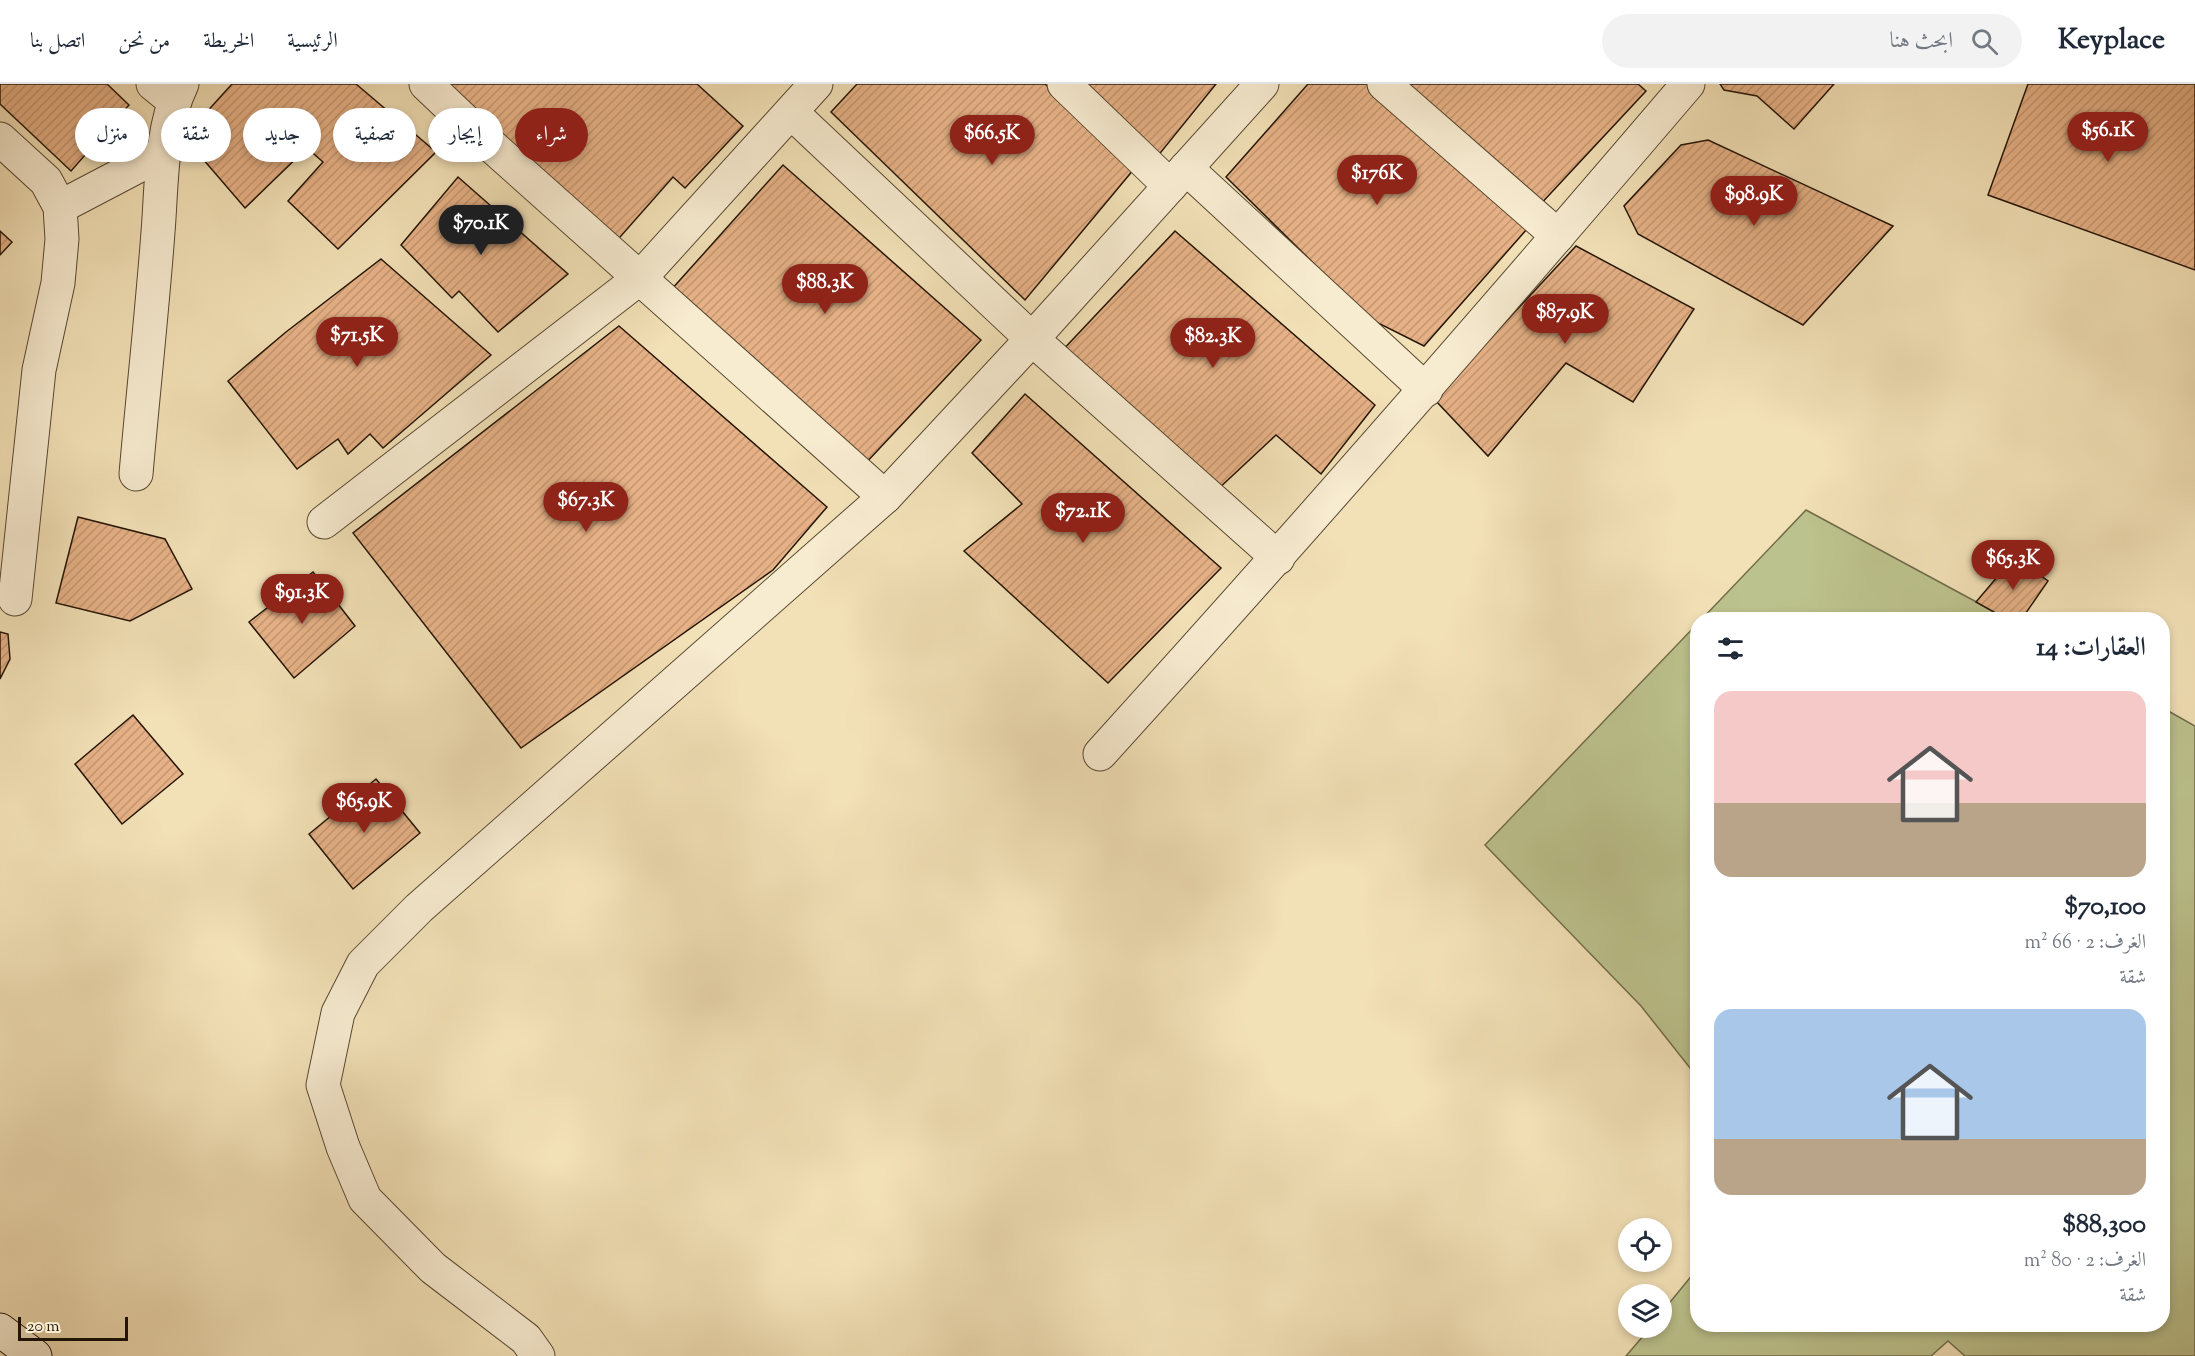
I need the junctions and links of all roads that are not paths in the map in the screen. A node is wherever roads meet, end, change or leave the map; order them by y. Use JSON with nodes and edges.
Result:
{"nodes":[{"id":1,"x":426,"y":84,"type":"edge"},
{"id":2,"x":816,"y":84,"type":"edge"},
{"id":3,"x":1064,"y":84,"type":"edge"},
{"id":4,"x":1262,"y":84,"type":"edge"},
{"id":5,"x":1384,"y":84,"type":"edge"},
{"id":6,"x":1688,"y":84,"type":"edge"},
{"id":7,"x":170,"y":90,"type":"edge"},
{"id":8,"x":168,"y":108,"type":"edge"},
{"id":9,"x":791,"y":112,"type":"junction"},
{"id":10,"x":0,"y":139,"type":"edge"},
{"id":11,"x":161,"y":154,"type":"edge"},
{"id":12,"x":162,"y":162,"type":"edge"},
{"id":13,"x":1178,"y":177,"type":"junction"},
{"id":14,"x":60,"y":207,"type":"junction"},
{"id":15,"x":1558,"y":236,"type":"junction"},
{"id":16,"x":640,"y":278,"type":"junction"},
{"id":17,"x":1032,"y":339,"type":"junction"},
{"id":18,"x":1425,"y":390,"type":"junction"},
{"id":19,"x":136,"y":474,"type":"dead end"},
{"id":20,"x":885,"y":497,"type":"junction"},
{"id":21,"x":324,"y":522,"type":"dead end"},
{"id":22,"x":1278,"y":558,"type":"junction"},
{"id":23,"x":15,"y":600,"type":"dead end"},
{"id":24,"x":1100,"y":754,"type":"dead end"},
{"id":25,"x":0,"y":1330,"type":"edge"},
{"id":26,"x":35,"y":1356,"type":"edge"},
{"id":27,"x":538,"y":1356,"type":"edge"}],
"edges":[{"from":1,"to":16,"type":"street"},
{"from":2,"to":9,"type":"street"},
{"from":3,"to":13,"type":"street"},
{"from":4,"to":13,"type":"street"},
{"from":5,"to":15,"type":"street"},
{"from":6,"to":15,"type":"street"},
{"from":7,"to":8,"type":"street"},
{"from":9,"to":16,"type":"street"},
{"from":9,"to":17,"type":"street"},
{"from":10,"to":14,"type":"street"},
{"from":11,"to":14,"type":"street"},
{"from":12,"to":19,"type":"street"},
{"from":13,"to":17,"type":"street"},
{"from":13,"to":18,"type":"street"},
{"from":14,"to":23,"type":"street"},
{"from":15,"to":18,"type":"street"},
{"from":16,"to":20,"type":"street"},
{"from":16,"to":21,"type":"street"},
{"from":17,"to":20,"type":"street"},
{"from":17,"to":22,"type":"street"},
{"from":18,"to":22,"type":"street"},
{"from":20,"to":27,"type":"street"},
{"from":22,"to":24,"type":"street"},
{"from":25,"to":26,"type":"street"}]}
